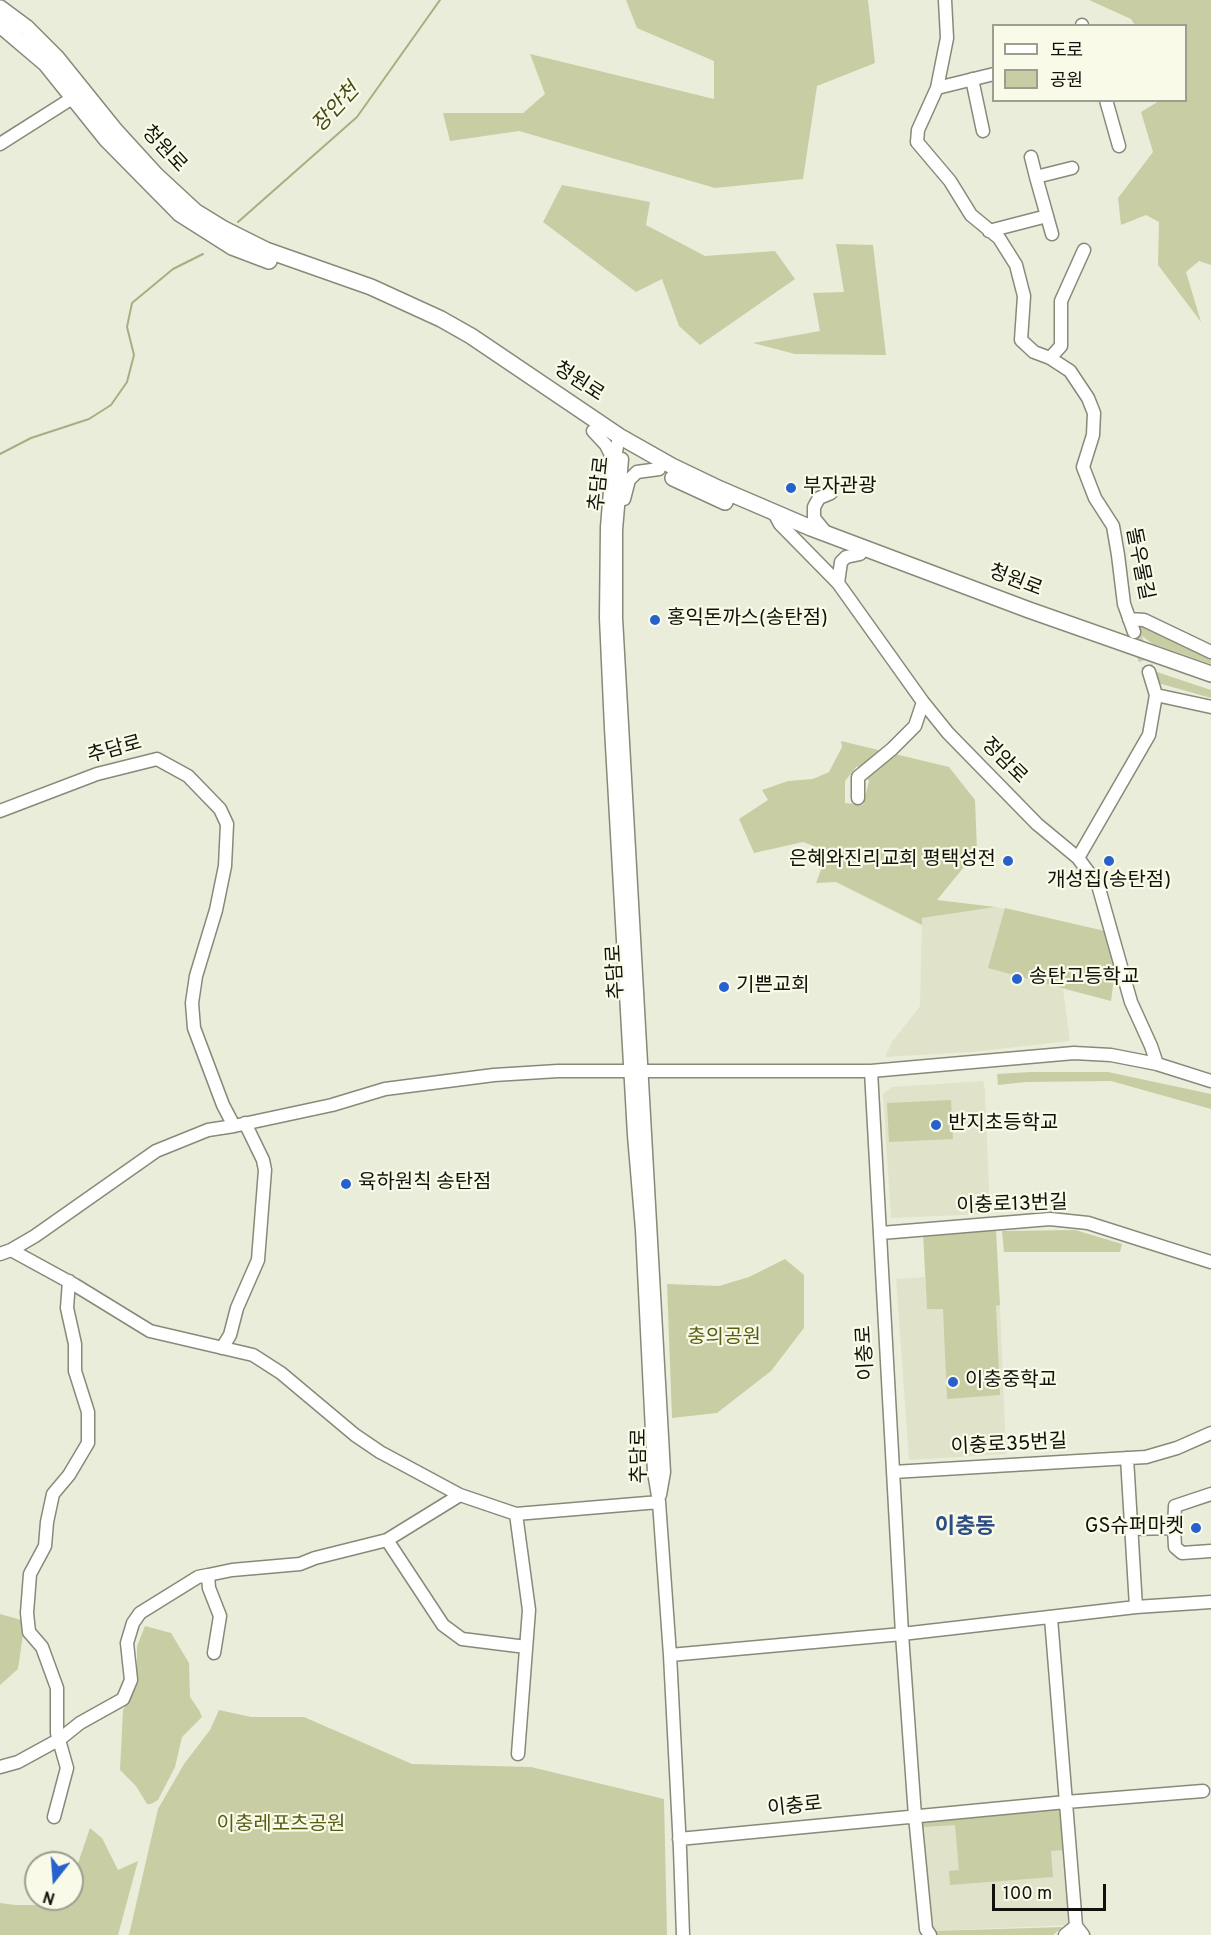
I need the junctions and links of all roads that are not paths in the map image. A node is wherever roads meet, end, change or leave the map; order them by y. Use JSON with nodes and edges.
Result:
{"nodes":[{"id":1,"x":945,"y":0,"type":"edge"},
{"id":2,"x":0,"y":8,"type":"edge"},
{"id":3,"x":0,"y":25,"type":"edge"},
{"id":4,"x":992,"y":74,"type":"edge"},
{"id":5,"x":972,"y":79,"type":"junction"},
{"id":6,"x":937,"y":88,"type":"junction"},
{"id":7,"x":74,"y":98,"type":"junction"},
{"id":8,"x":1107,"y":102,"type":"edge"},
{"id":9,"x":982,"y":131,"type":"dead end"},
{"id":10,"x":0,"y":144,"type":"edge"},
{"id":11,"x":1119,"y":146,"type":"dead end"},
{"id":12,"x":1031,"y":157,"type":"dead end"},
{"id":13,"x":1072,"y":168,"type":"dead end"},
{"id":14,"x":1036,"y":177,"type":"junction"},
{"id":15,"x":1047,"y":216,"type":"junction"},
{"id":16,"x":989,"y":231,"type":"junction"},
{"id":17,"x":1052,"y":234,"type":"dead end"},
{"id":18,"x":1084,"y":250,"type":"dead end"},
{"id":19,"x":1050,"y":358,"type":"junction"},
{"id":20,"x":593,"y":430,"type":"junction"},
{"id":21,"x":621,"y":443,"type":"junction"},
{"id":22,"x":658,"y":469,"type":"junction"},
{"id":23,"x":611,"y":479,"type":"junction"},
{"id":24,"x":831,"y":493,"type":"dead end"},
{"id":25,"x":777,"y":517,"type":"junction"},
{"id":26,"x":616,"y":532,"type":"junction"},
{"id":27,"x":827,"y":534,"type":"junction"},
{"id":28,"x":860,"y":554,"type":"junction"},
{"id":29,"x":838,"y":583,"type":"junction"},
{"id":30,"x":1129,"y":619,"type":"junction"},
{"id":31,"x":1134,"y":632,"type":"tunnel mouth"},
{"id":32,"x":1211,"y":652,"type":"edge"},
{"id":33,"x":1149,"y":672,"type":"tunnel mouth"},
{"id":34,"x":1211,"y":674,"type":"edge"},
{"id":35,"x":1211,"y":684,"type":"edge"},
{"id":36,"x":1156,"y":695,"type":"junction"},
{"id":37,"x":923,"y":702,"type":"junction"},
{"id":38,"x":1211,"y":707,"type":"edge"},
{"id":39,"x":858,"y":798,"type":"dead end"},
{"id":40,"x":0,"y":811,"type":"edge"},
{"id":41,"x":1078,"y":858,"type":"junction"},
{"id":42,"x":1156,"y":1064,"type":"junction"},
{"id":43,"x":637,"y":1071,"type":"junction"},
{"id":44,"x":871,"y":1071,"type":"junction"},
{"id":45,"x":1211,"y":1080,"type":"edge"},
{"id":46,"x":240,"y":1125,"type":"junction"},
{"id":47,"x":881,"y":1233,"type":"junction"},
{"id":48,"x":6,"y":1252,"type":"edge"},
{"id":49,"x":1211,"y":1262,"type":"edge"},
{"id":50,"x":69,"y":1281,"type":"junction"},
{"id":51,"x":222,"y":1348,"type":"junction"},
{"id":52,"x":1210,"y":1434,"type":"edge"},
{"id":53,"x":1127,"y":1458,"type":"junction"},
{"id":54,"x":893,"y":1472,"type":"junction"},
{"id":55,"x":1211,"y":1494,"type":"edge"},
{"id":56,"x":460,"y":1495,"type":"junction"},
{"id":57,"x":659,"y":1502,"type":"junction"},
{"id":58,"x":516,"y":1514,"type":"junction"},
{"id":59,"x":1174,"y":1528,"type":"junction"},
{"id":60,"x":1131,"y":1529,"type":"junction"},
{"id":61,"x":387,"y":1540,"type":"junction"},
{"id":62,"x":1211,"y":1551,"type":"edge"},
{"id":63,"x":208,"y":1575,"type":"junction"},
{"id":64,"x":1211,"y":1602,"type":"edge"},
{"id":65,"x":1136,"y":1607,"type":"junction"},
{"id":66,"x":1051,"y":1618,"type":"junction"},
{"id":67,"x":902,"y":1634,"type":"junction"},
{"id":68,"x":526,"y":1647,"type":"junction"},
{"id":69,"x":214,"y":1653,"type":"dead end"},
{"id":70,"x":670,"y":1655,"type":"junction"},
{"id":71,"x":60,"y":1739,"type":"junction"},
{"id":72,"x":518,"y":1754,"type":"dead end"},
{"id":73,"x":0,"y":1767,"type":"edge"},
{"id":74,"x":1203,"y":1791,"type":"dead end"},
{"id":75,"x":1066,"y":1802,"type":"junction"},
{"id":76,"x":915,"y":1816,"type":"junction"},
{"id":77,"x":54,"y":1817,"type":"dead end"},
{"id":78,"x":679,"y":1839,"type":"junction"},
{"id":79,"x":1080,"y":1930,"type":"edge"},
{"id":80,"x":683,"y":1935,"type":"edge"},
{"id":81,"x":930,"y":1935,"type":"edge"},
{"id":82,"x":1065,"y":1935,"type":"edge"}],
"edges":[{"from":1,"to":6,"type":"street","name":"돌우물길"},
{"from":2,"to":21,"type":"main road","name":"청원로"},
{"from":3,"to":7,"type":"main road","name":"청원로"},
{"from":4,"to":5,"type":"street"},
{"from":5,"to":6,"type":"street"},
{"from":5,"to":9,"type":"street"},
{"from":6,"to":16,"type":"street","name":"돌우물길"},
{"from":7,"to":10,"type":"street"},
{"from":7,"to":20,"type":"main road","name":"청원로"},
{"from":8,"to":11,"type":"street"},
{"from":12,"to":14,"type":"street"},
{"from":13,"to":14,"type":"street"},
{"from":14,"to":15,"type":"street"},
{"from":15,"to":16,"type":"street"},
{"from":15,"to":17,"type":"street"},
{"from":16,"to":19,"type":"street","name":"돌우물길"},
{"from":18,"to":19,"type":"street"},
{"from":19,"to":30,"type":"street","name":"돌우물길"},
{"from":20,"to":21,"type":"main road","name":"청원로"},
{"from":20,"to":23,"type":"street"},
{"from":21,"to":22,"type":"main road","name":"청원로"},
{"from":21,"to":23,"type":"street","name":"추담로"},
{"from":21,"to":25,"type":"main road","name":"청원로"},
{"from":21,"to":26,"type":"street","name":"추담로"},
{"from":22,"to":25,"type":"main road","name":"청원로"},
{"from":22,"to":26,"type":"street"},
{"from":23,"to":43,"type":"street","name":"추담로"},
{"from":24,"to":27,"type":"street"},
{"from":25,"to":27,"type":"main road","name":"청원로"},
{"from":25,"to":28,"type":"main road","name":"청원로"},
{"from":25,"to":29,"type":"street","name":"정암로"},
{"from":26,"to":43,"type":"street","name":"추담로"},
{"from":27,"to":34,"type":"main road","name":"청원로"},
{"from":28,"to":29,"type":"street"},
{"from":28,"to":35,"type":"main road","name":"청원로"},
{"from":29,"to":37,"type":"street","name":"정암로"},
{"from":30,"to":31,"type":"street","name":"돌우물길"},
{"from":30,"to":32,"type":"street"},
{"from":33,"to":36,"type":"street"},
{"from":36,"to":38,"type":"street"},
{"from":36,"to":41,"type":"street"},
{"from":37,"to":39,"type":"street"},
{"from":37,"to":41,"type":"street","name":"정암로"},
{"from":40,"to":46,"type":"street","name":"추담로"},
{"from":41,"to":42,"type":"street","name":"정암로"},
{"from":42,"to":44,"type":"street"},
{"from":42,"to":45,"type":"street"},
{"from":43,"to":44,"type":"street"},
{"from":43,"to":46,"type":"street"},
{"from":43,"to":57,"type":"street","name":"추담로"},
{"from":44,"to":47,"type":"street","name":"이충로"},
{"from":46,"to":48,"type":"street"},
{"from":46,"to":51,"type":"street","name":"추담로"},
{"from":47,"to":49,"type":"street","name":"이충로13번길"},
{"from":47,"to":54,"type":"street","name":"이충로"},
{"from":48,"to":50,"type":"street"},
{"from":50,"to":51,"type":"street"},
{"from":50,"to":71,"type":"street"},
{"from":51,"to":56,"type":"street"},
{"from":52,"to":53,"type":"street","name":"이충로35번길"},
{"from":53,"to":54,"type":"street","name":"이충로35번길"},
{"from":53,"to":60,"type":"street"},
{"from":54,"to":67,"type":"street","name":"이충로"},
{"from":55,"to":59,"type":"street"},
{"from":56,"to":58,"type":"street"},
{"from":56,"to":61,"type":"street"},
{"from":57,"to":58,"type":"street"},
{"from":57,"to":70,"type":"street","name":"추담로"},
{"from":58,"to":68,"type":"street"},
{"from":59,"to":60,"type":"street"},
{"from":59,"to":62,"type":"street"},
{"from":60,"to":65,"type":"street"},
{"from":61,"to":63,"type":"street"},
{"from":61,"to":68,"type":"street"},
{"from":63,"to":69,"type":"street"},
{"from":63,"to":71,"type":"street"},
{"from":64,"to":65,"type":"street"},
{"from":65,"to":66,"type":"street"},
{"from":66,"to":67,"type":"street"},
{"from":66,"to":75,"type":"street"},
{"from":67,"to":70,"type":"street"},
{"from":67,"to":76,"type":"street","name":"이충로"},
{"from":68,"to":72,"type":"street"},
{"from":70,"to":78,"type":"street","name":"추담로"},
{"from":71,"to":73,"type":"street"},
{"from":71,"to":77,"type":"street"},
{"from":74,"to":75,"type":"street","name":"이충로"},
{"from":75,"to":76,"type":"street","name":"이충로"},
{"from":75,"to":79,"type":"street"},
{"from":76,"to":78,"type":"street","name":"이충로"},
{"from":76,"to":81,"type":"street","name":"이충로"},
{"from":78,"to":80,"type":"street","name":"추담로"},
{"from":79,"to":82,"type":"street"}]}
